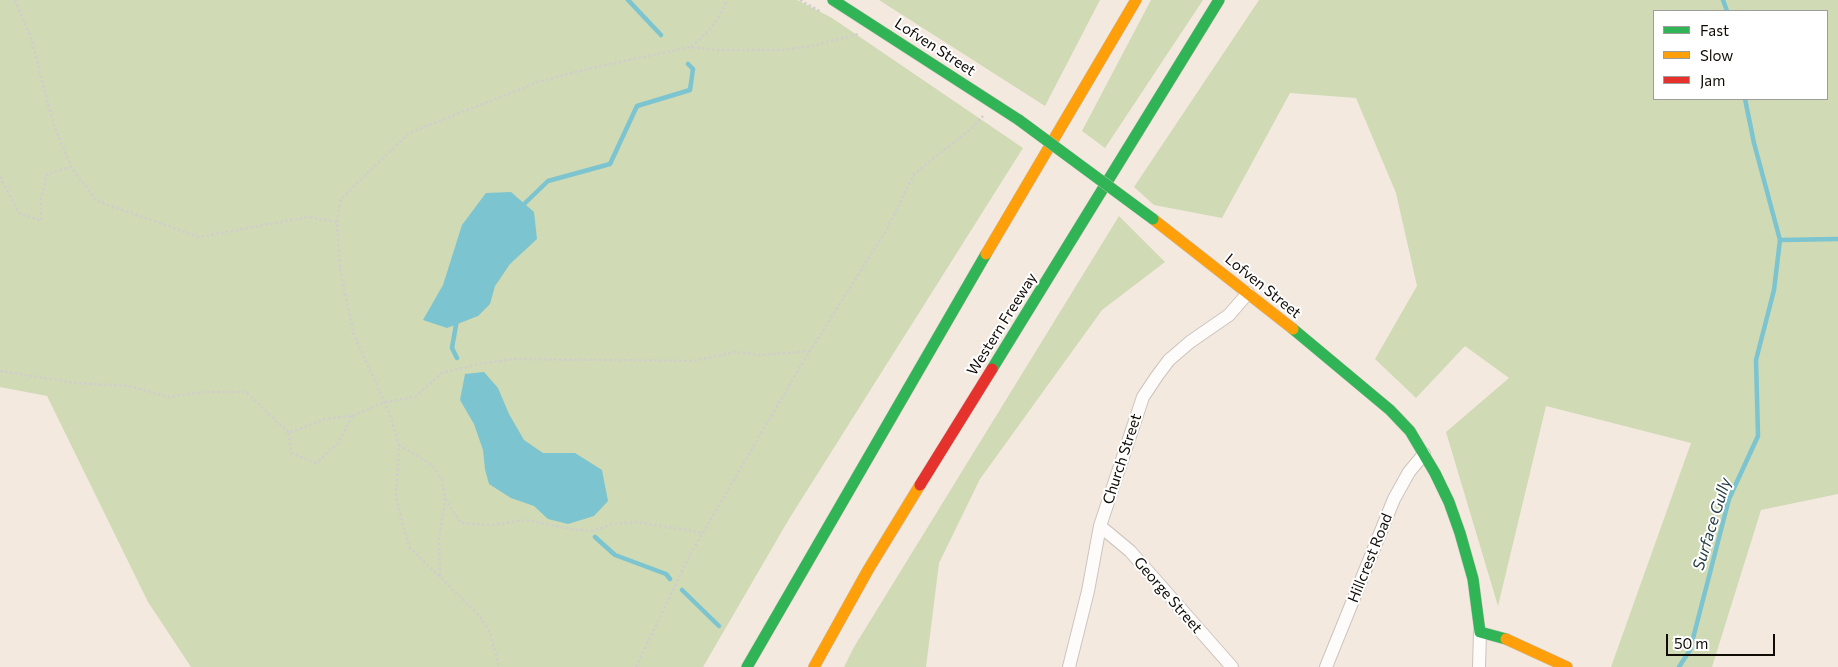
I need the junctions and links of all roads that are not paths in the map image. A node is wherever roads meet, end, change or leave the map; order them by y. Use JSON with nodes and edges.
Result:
{"nodes":[{"id":1,"x":833,"y":0,"type":"edge"},
{"id":2,"x":1136,"y":0,"type":"edge"},
{"id":3,"x":1219,"y":0,"type":"edge"},
{"id":4,"x":1248,"y":293,"type":"junction"},
{"id":5,"x":1424,"y":454,"type":"junction"},
{"id":6,"x":1100,"y":526,"type":"junction"},
{"id":7,"x":1480,"y":632,"type":"junction"},
{"id":8,"x":747,"y":667,"type":"edge"},
{"id":9,"x":814,"y":667,"type":"edge"},
{"id":10,"x":1069,"y":667,"type":"edge"},
{"id":11,"x":1232,"y":667,"type":"edge"},
{"id":12,"x":1326,"y":667,"type":"edge"},
{"id":13,"x":1479,"y":667,"type":"edge"},
{"id":14,"x":1567,"y":667,"type":"edge"}],
"edges":[{"from":1,"to":4,"type":"main road","name":"Lofven Street","bridge":true},
{"from":2,"to":8,"type":"main road"},
{"from":3,"to":9,"type":"main road","name":"Western Freeway"},
{"from":4,"to":5,"type":"main road","name":"Lofven Street"},
{"from":4,"to":6,"type":"street","name":"Church Street"},
{"from":5,"to":7,"type":"main road","name":"Lofven Street"},
{"from":5,"to":12,"type":"street","name":"Hillcrest Road"},
{"from":6,"to":10,"type":"street","name":"Church Street"},
{"from":6,"to":11,"type":"street","name":"George Street"},
{"from":7,"to":13,"type":"street"},
{"from":7,"to":14,"type":"main road"}]}
